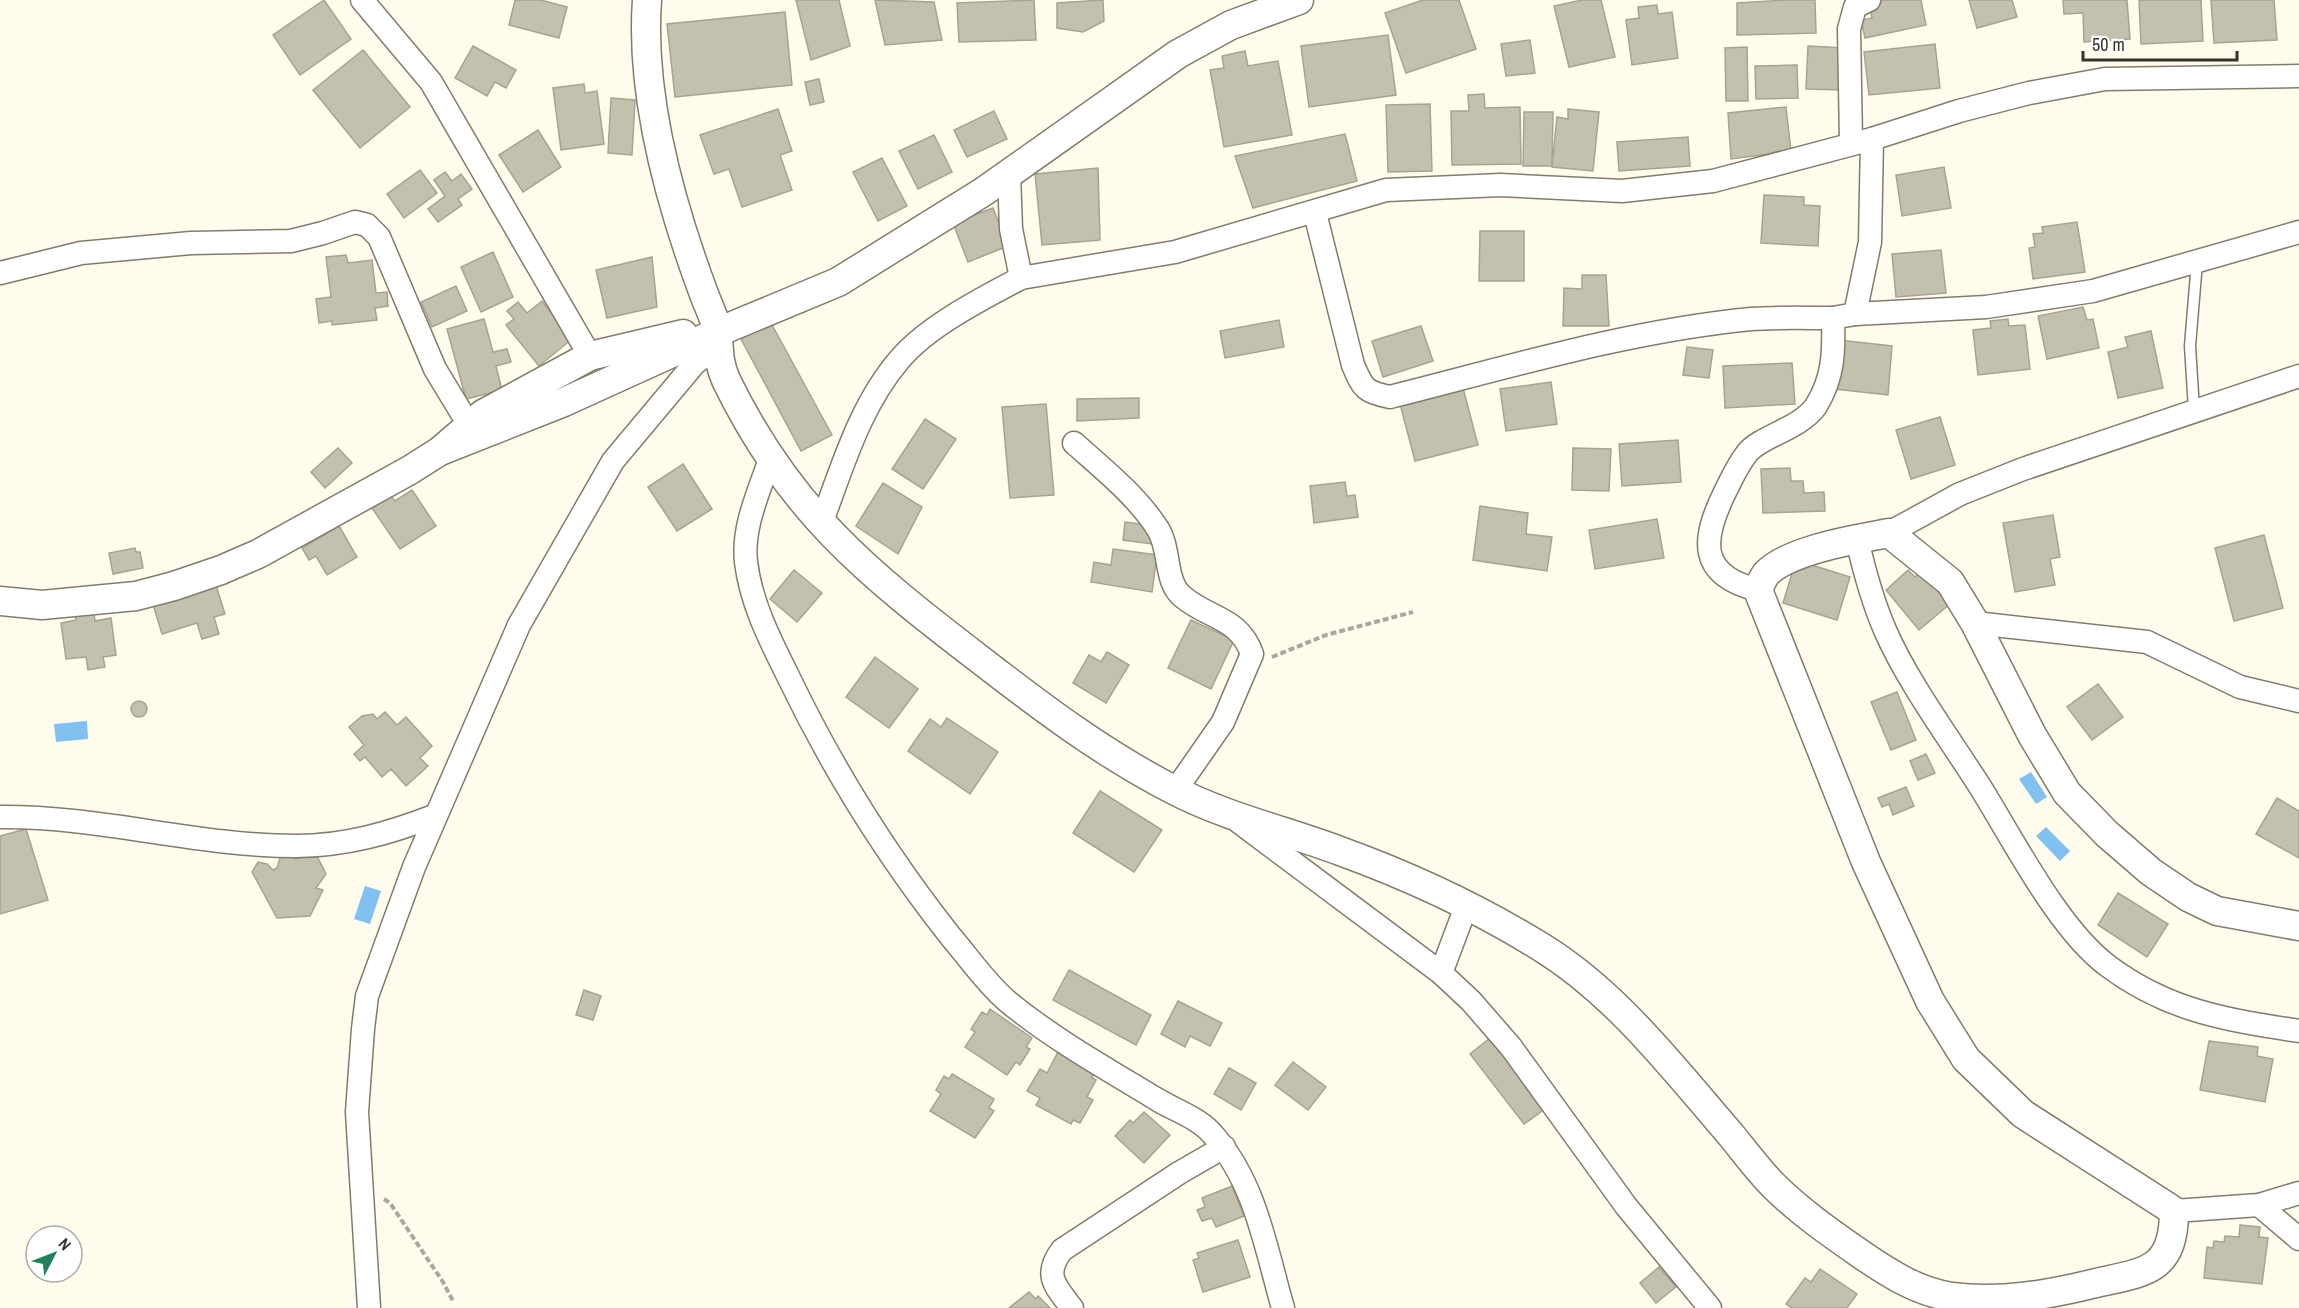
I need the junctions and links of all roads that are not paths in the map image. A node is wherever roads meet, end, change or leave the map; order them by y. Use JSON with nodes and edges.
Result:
{"nodes":[{"id":1,"x":362,"y":0,"type":"edge"},
{"id":2,"x":647,"y":0,"type":"edge"},
{"id":3,"x":1299,"y":0,"type":"edge"},
{"id":4,"x":1869,"y":0,"type":"edge"},
{"id":5,"x":2299,"y":76,"type":"edge"},
{"id":6,"x":1862,"y":141,"type":"junction"},
{"id":7,"x":1009,"y":174,"type":"junction"},
{"id":8,"x":1315,"y":213,"type":"junction"},
{"id":9,"x":2299,"y":232,"type":"edge"},
{"id":10,"x":2197,"y":262,"type":"junction"},
{"id":11,"x":0,"y":273,"type":"edge"},
{"id":12,"x":1021,"y":278,"type":"junction"},
{"id":13,"x":1844,"y":316,"type":"junction"},
{"id":14,"x":718,"y":339,"type":"junction"},
{"id":15,"x":590,"y":356,"type":"junction"},
{"id":16,"x":2299,"y":376,"type":"edge"},
{"id":17,"x":2194,"y":410,"type":"junction"},
{"id":18,"x":469,"y":425,"type":"junction"},
{"id":19,"x":1074,"y":443,"type":"dead end"},
{"id":20,"x":440,"y":451,"type":"junction"},
{"id":21,"x":770,"y":459,"type":"junction"},
{"id":22,"x":821,"y":524,"type":"junction"},
{"id":23,"x":1888,"y":533,"type":"junction"},
{"id":24,"x":1857,"y":539,"type":"junction"},
{"id":25,"x":1758,"y":590,"type":"junction"},
{"id":26,"x":0,"y":601,"type":"edge"},
{"id":27,"x":1975,"y":623,"type":"junction"},
{"id":28,"x":2299,"y":701,"type":"edge"},
{"id":29,"x":1175,"y":791,"type":"junction"},
{"id":30,"x":1227,"y":813,"type":"junction"},
{"id":31,"x":434,"y":816,"type":"junction"},
{"id":32,"x":0,"y":817,"type":"edge"},
{"id":33,"x":1467,"y":904,"type":"junction"},
{"id":34,"x":2299,"y":926,"type":"edge"},
{"id":35,"x":1441,"y":973,"type":"junction"},
{"id":36,"x":2299,"y":1031,"type":"edge"},
{"id":37,"x":1224,"y":1147,"type":"junction"},
{"id":38,"x":2299,"y":1193,"type":"edge"},
{"id":39,"x":2259,"y":1204,"type":"junction"},
{"id":40,"x":2174,"y":1211,"type":"junction"},
{"id":41,"x":2299,"y":1239,"type":"edge"},
{"id":42,"x":369,"y":1308,"type":"edge"},
{"id":43,"x":1072,"y":1308,"type":"edge"},
{"id":44,"x":1283,"y":1308,"type":"edge"},
{"id":45,"x":1710,"y":1308,"type":"edge"}],
"edges":[{"from":1,"to":15,"type":"street"},
{"from":2,"to":14,"type":"street"},
{"from":3,"to":7,"type":"street"},
{"from":4,"to":6,"type":"street"},
{"from":5,"to":6,"type":"street"},
{"from":6,"to":8,"type":"street"},
{"from":6,"to":13,"type":"street"},
{"from":7,"to":12,"type":"street"},
{"from":7,"to":14,"type":"street"},
{"from":8,"to":12,"type":"street"},
{"from":8,"to":13,"type":"street"},
{"from":9,"to":10,"type":"street"},
{"from":10,"to":13,"type":"street"},
{"from":10,"to":17,"type":"lane"},
{"from":11,"to":18,"type":"street"},
{"from":12,"to":22,"type":"street"},
{"from":13,"to":25,"type":"street"},
{"from":14,"to":15,"type":"street"},
{"from":14,"to":20,"type":"street"},
{"from":14,"to":21,"type":"street"},
{"from":14,"to":31,"type":"street"},
{"from":15,"to":18,"type":"street"},
{"from":16,"to":17,"type":"street"},
{"from":17,"to":23,"type":"street"},
{"from":18,"to":20,"type":"street"},
{"from":19,"to":29,"type":"street"},
{"from":20,"to":26,"type":"street"},
{"from":21,"to":22,"type":"street"},
{"from":21,"to":37,"type":"street"},
{"from":22,"to":29,"type":"street"},
{"from":23,"to":24,"type":"street"},
{"from":23,"to":27,"type":"street"},
{"from":24,"to":25,"type":"street"},
{"from":24,"to":36,"type":"street"},
{"from":25,"to":40,"type":"street"},
{"from":27,"to":28,"type":"street"},
{"from":27,"to":34,"type":"street"},
{"from":29,"to":30,"type":"street"},
{"from":30,"to":33,"type":"street"},
{"from":30,"to":35,"type":"street"},
{"from":31,"to":32,"type":"street"},
{"from":31,"to":42,"type":"street"},
{"from":33,"to":35,"type":"street"},
{"from":33,"to":40,"type":"street"},
{"from":35,"to":45,"type":"street"},
{"from":37,"to":43,"type":"street"},
{"from":37,"to":44,"type":"street"},
{"from":38,"to":39,"type":"street"},
{"from":39,"to":40,"type":"street"},
{"from":39,"to":41,"type":"street"}]}
